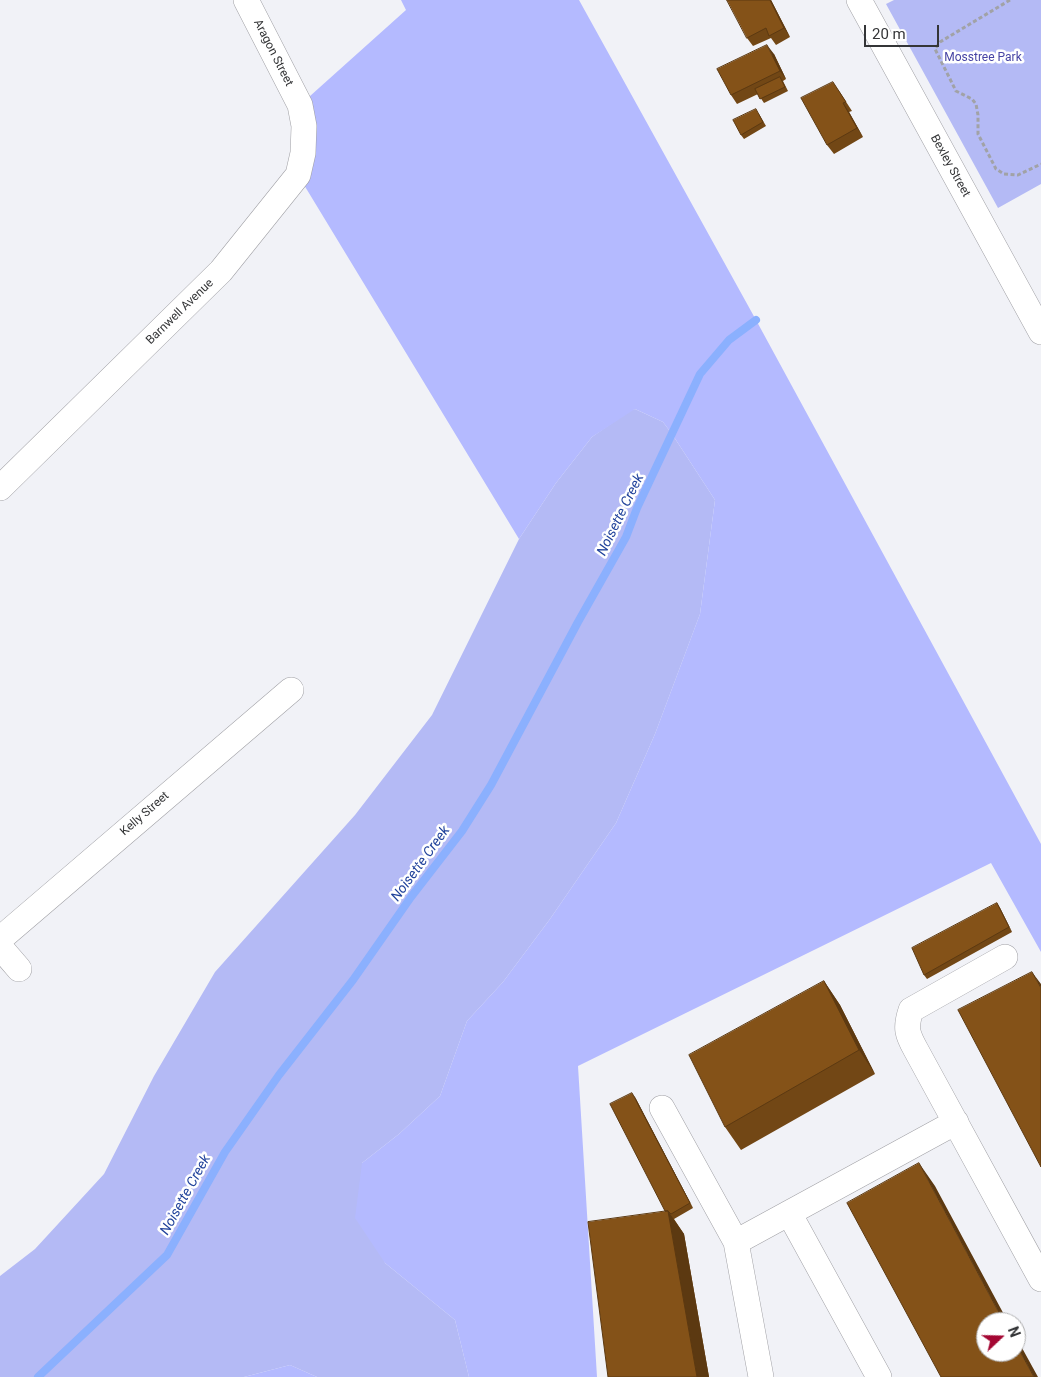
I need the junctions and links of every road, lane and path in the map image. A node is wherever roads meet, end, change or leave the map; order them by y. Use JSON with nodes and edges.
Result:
{"nodes":[{"id":1,"x":246,"y":0,"type":"edge"},
{"id":2,"x":859,"y":0,"type":"edge"},
{"id":3,"x":1010,"y":0,"type":"edge"},
{"id":4,"x":300,"y":106,"type":"joint"},
{"id":5,"x":1041,"y":164,"type":"edge"},
{"id":6,"x":1041,"y":332,"type":"edge"},
{"id":7,"x":0,"y":488,"type":"edge"},
{"id":8,"x":291,"y":690,"type":"dead end"},
{"id":9,"x":0,"y":939,"type":"edge"},
{"id":10,"x":0,"y":947,"type":"edge"},
{"id":11,"x":1006,"y":957,"type":"dead end"},
{"id":12,"x":19,"y":969,"type":"dead end"},
{"id":13,"x":662,"y":1108,"type":"dead end"},
{"id":14,"x":956,"y":1122,"type":"junction"},
{"id":15,"x":789,"y":1213,"type":"junction"},
{"id":16,"x":736,"y":1242,"type":"junction"},
{"id":17,"x":1040,"y":1276,"type":"edge"},
{"id":18,"x":761,"y":1377,"type":"edge"},
{"id":19,"x":879,"y":1377,"type":"edge"}],
"edges":[{"from":1,"to":4,"type":"street","name":"Aragon Street"},
{"from":2,"to":6,"type":"street","name":"Bexley Street"},
{"from":3,"to":5,"type":"path"},
{"from":4,"to":7,"type":"street","name":"Barnwell Avenue"},
{"from":8,"to":9,"type":"street","name":"Kelly Street"},
{"from":10,"to":12,"type":"street"},
{"from":11,"to":14,"type":"street"},
{"from":13,"to":16,"type":"street"},
{"from":14,"to":15,"type":"street"},
{"from":14,"to":17,"type":"street"},
{"from":15,"to":16,"type":"street"},
{"from":15,"to":19,"type":"street"},
{"from":16,"to":18,"type":"street"}]}
